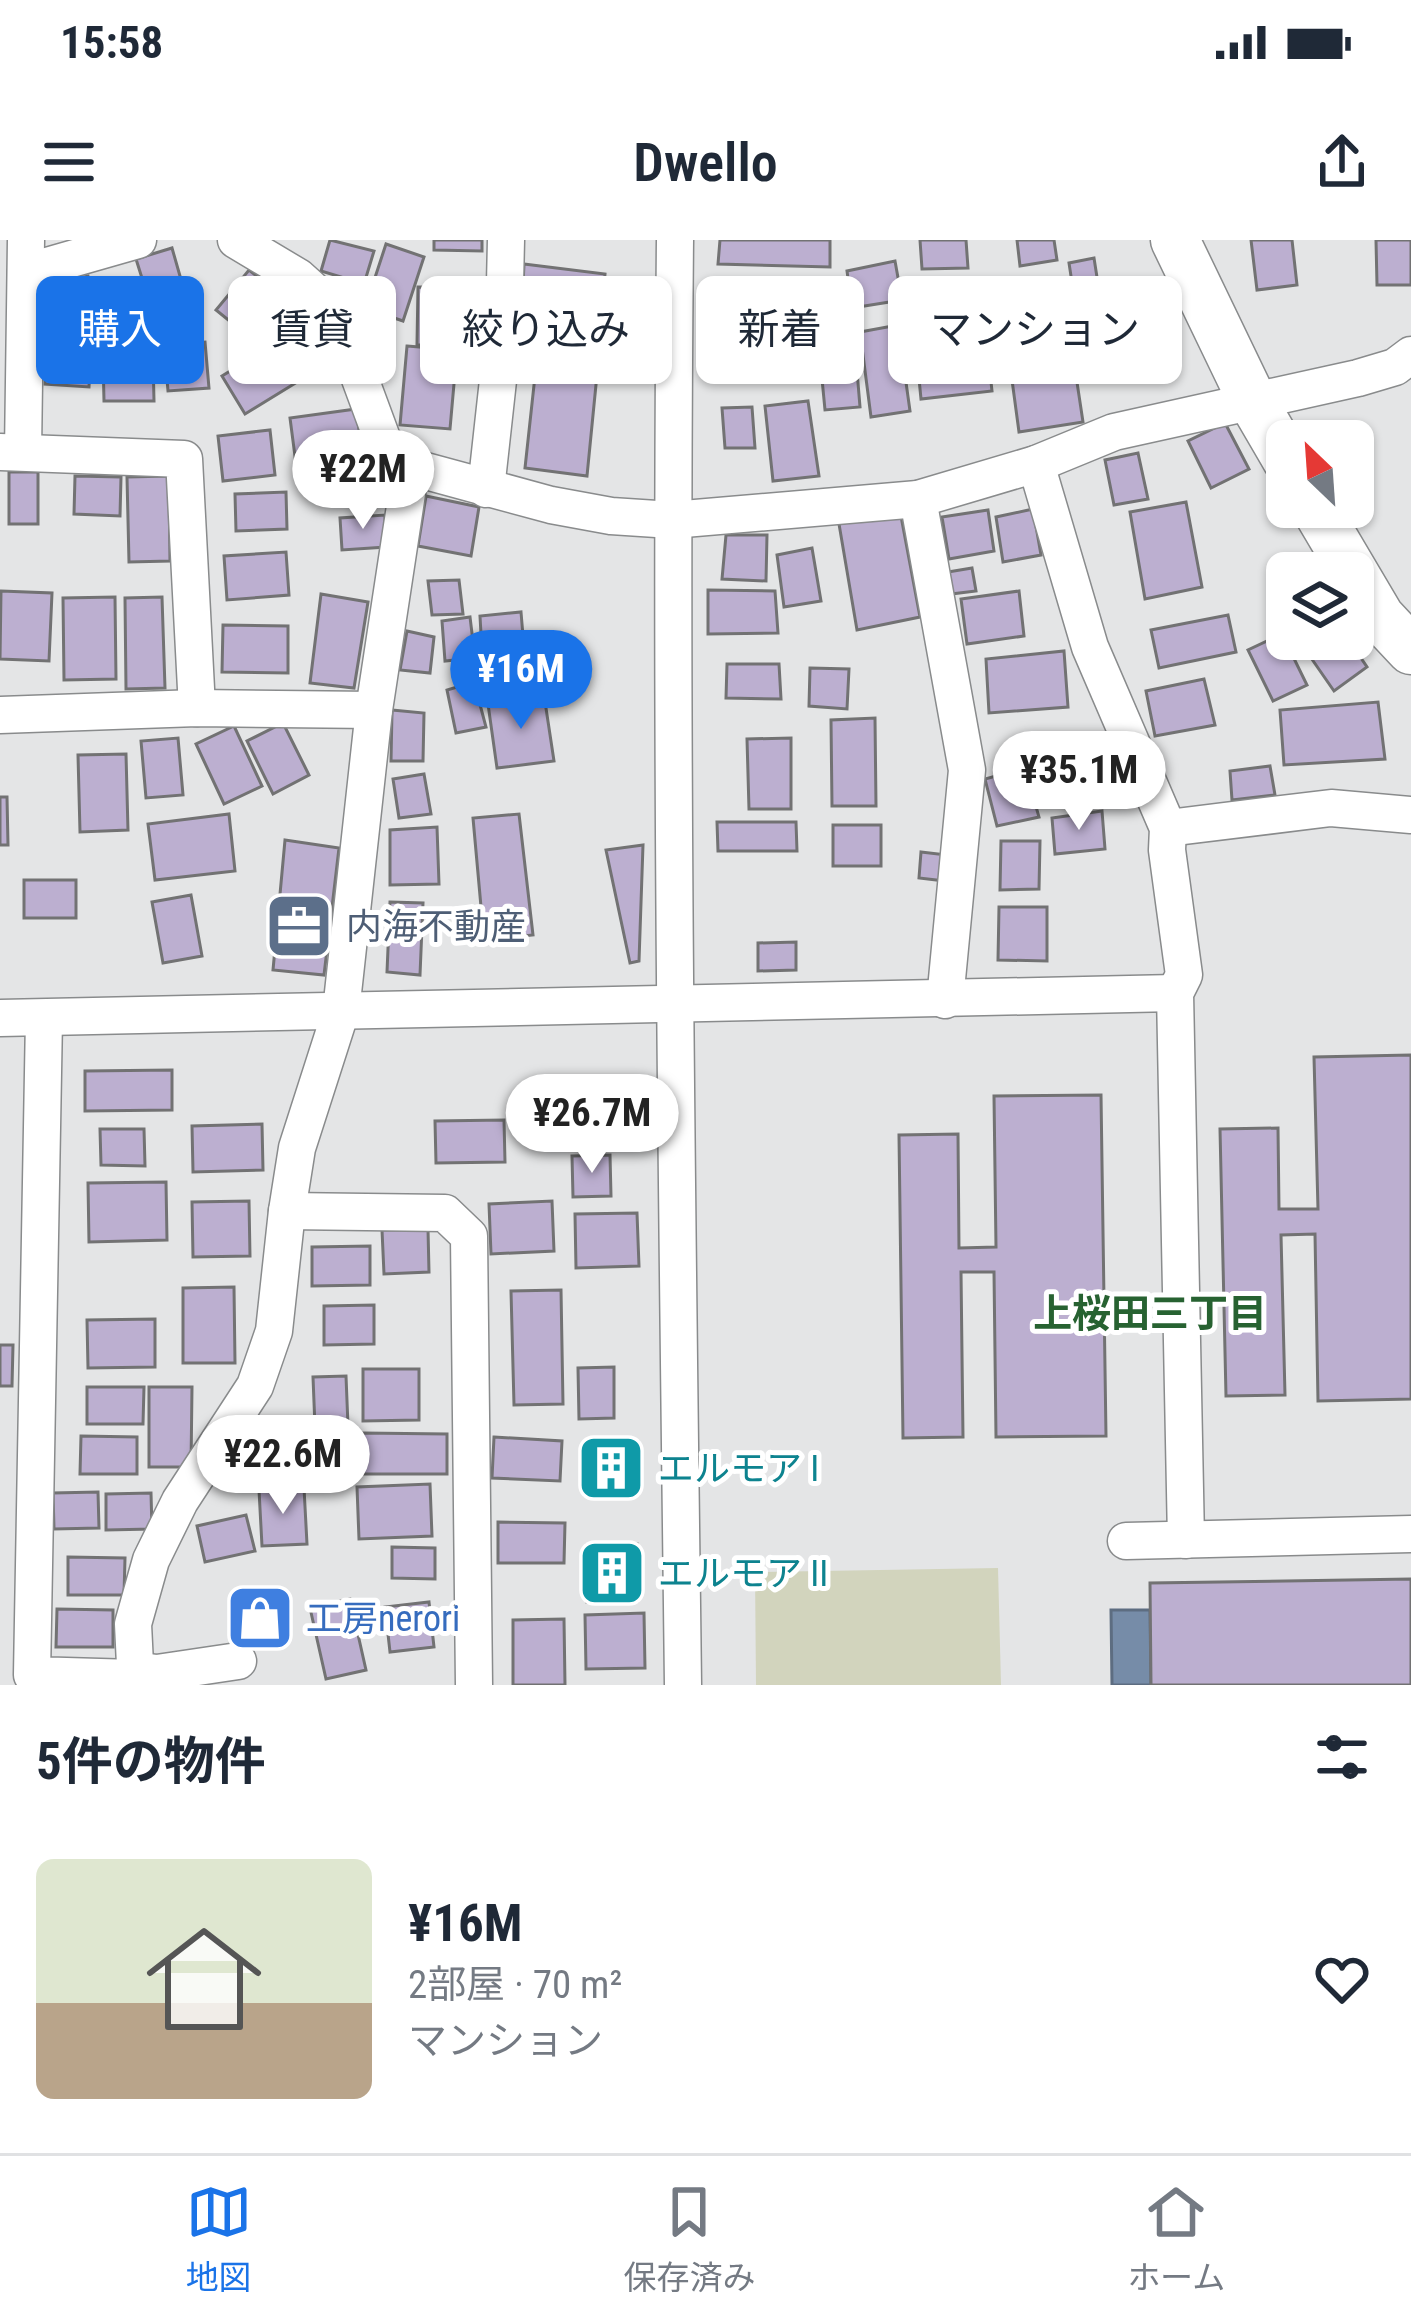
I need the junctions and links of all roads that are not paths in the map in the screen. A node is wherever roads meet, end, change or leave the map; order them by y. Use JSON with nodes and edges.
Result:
{"nodes":[{"id":1,"x":138,"y":240,"type":"edge"},
{"id":2,"x":236,"y":240,"type":"edge"},
{"id":3,"x":506,"y":240,"type":"edge"},
{"id":4,"x":675,"y":240,"type":"edge"},
{"id":5,"x":1175,"y":240,"type":"edge"},
{"id":6,"x":26,"y":256,"type":"edge"},
{"id":7,"x":1411,"y":355,"type":"edge"},
{"id":8,"x":1252,"y":400,"type":"junction"},
{"id":9,"x":1266,"y":424,"type":"edge"},
{"id":10,"x":12,"y":452,"type":"edge"},
{"id":11,"x":1036,"y":464,"type":"junction"},
{"id":12,"x":411,"y":467,"type":"junction"},
{"id":13,"x":486,"y":489,"type":"junction"},
{"id":14,"x":918,"y":499,"type":"junction"},
{"id":15,"x":672,"y":520,"type":"junction"},
{"id":16,"x":1327,"y":528,"type":"edge"},
{"id":17,"x":1411,"y":650,"type":"edge"},
{"id":18,"x":197,"y":708,"type":"junction"},
{"id":19,"x":374,"y":710,"type":"junction"},
{"id":20,"x":0,"y":716,"type":"edge"},
{"id":21,"x":1411,"y":815,"type":"edge"},
{"id":22,"x":1168,"y":828,"type":"junction"},
{"id":23,"x":1175,"y":993,"type":"junction"},
{"id":24,"x":945,"y":1000,"type":"junction"},
{"id":25,"x":674,"y":1004,"type":"junction"},
{"id":26,"x":341,"y":1011,"type":"junction"},
{"id":27,"x":0,"y":1018,"type":"edge"},
{"id":28,"x":44,"y":1018,"type":"junction"},
{"id":29,"x":287,"y":1210,"type":"junction"},
{"id":30,"x":1411,"y":1534,"type":"edge"},
{"id":31,"x":1186,"y":1540,"type":"junction"},
{"id":32,"x":1126,"y":1541,"type":"dead end"},
{"id":33,"x":238,"y":1661,"type":"dead end"},
{"id":34,"x":134,"y":1678,"type":"edge"},
{"id":35,"x":474,"y":1685,"type":"edge"},
{"id":36,"x":683,"y":1685,"type":"edge"}],
"edges":[{"from":1,"to":6,"type":"street"},
{"from":2,"to":12,"type":"street"},
{"from":3,"to":13,"type":"street"},
{"from":4,"to":15,"type":"street"},
{"from":5,"to":8,"type":"main road"},
{"from":6,"to":10,"type":"street"},
{"from":7,"to":8,"type":"street"},
{"from":8,"to":9,"type":"main road"},
{"from":8,"to":11,"type":"street"},
{"from":10,"to":18,"type":"street"},
{"from":11,"to":14,"type":"street"},
{"from":11,"to":22,"type":"street"},
{"from":12,"to":13,"type":"street"},
{"from":12,"to":19,"type":"street"},
{"from":13,"to":15,"type":"street"},
{"from":14,"to":15,"type":"street"},
{"from":14,"to":24,"type":"street"},
{"from":15,"to":25,"type":"street"},
{"from":16,"to":17,"type":"main road"},
{"from":18,"to":19,"type":"street"},
{"from":18,"to":20,"type":"street"},
{"from":19,"to":26,"type":"street"},
{"from":21,"to":22,"type":"street"},
{"from":22,"to":23,"type":"street"},
{"from":23,"to":24,"type":"street"},
{"from":23,"to":31,"type":"street"},
{"from":24,"to":25,"type":"street"},
{"from":25,"to":26,"type":"street"},
{"from":25,"to":36,"type":"street"},
{"from":26,"to":28,"type":"street"},
{"from":26,"to":29,"type":"street"},
{"from":27,"to":28,"type":"street"},
{"from":28,"to":34,"type":"street"},
{"from":29,"to":34,"type":"street"},
{"from":29,"to":35,"type":"street"},
{"from":30,"to":31,"type":"street"},
{"from":31,"to":32,"type":"street"},
{"from":33,"to":34,"type":"street"}]}
